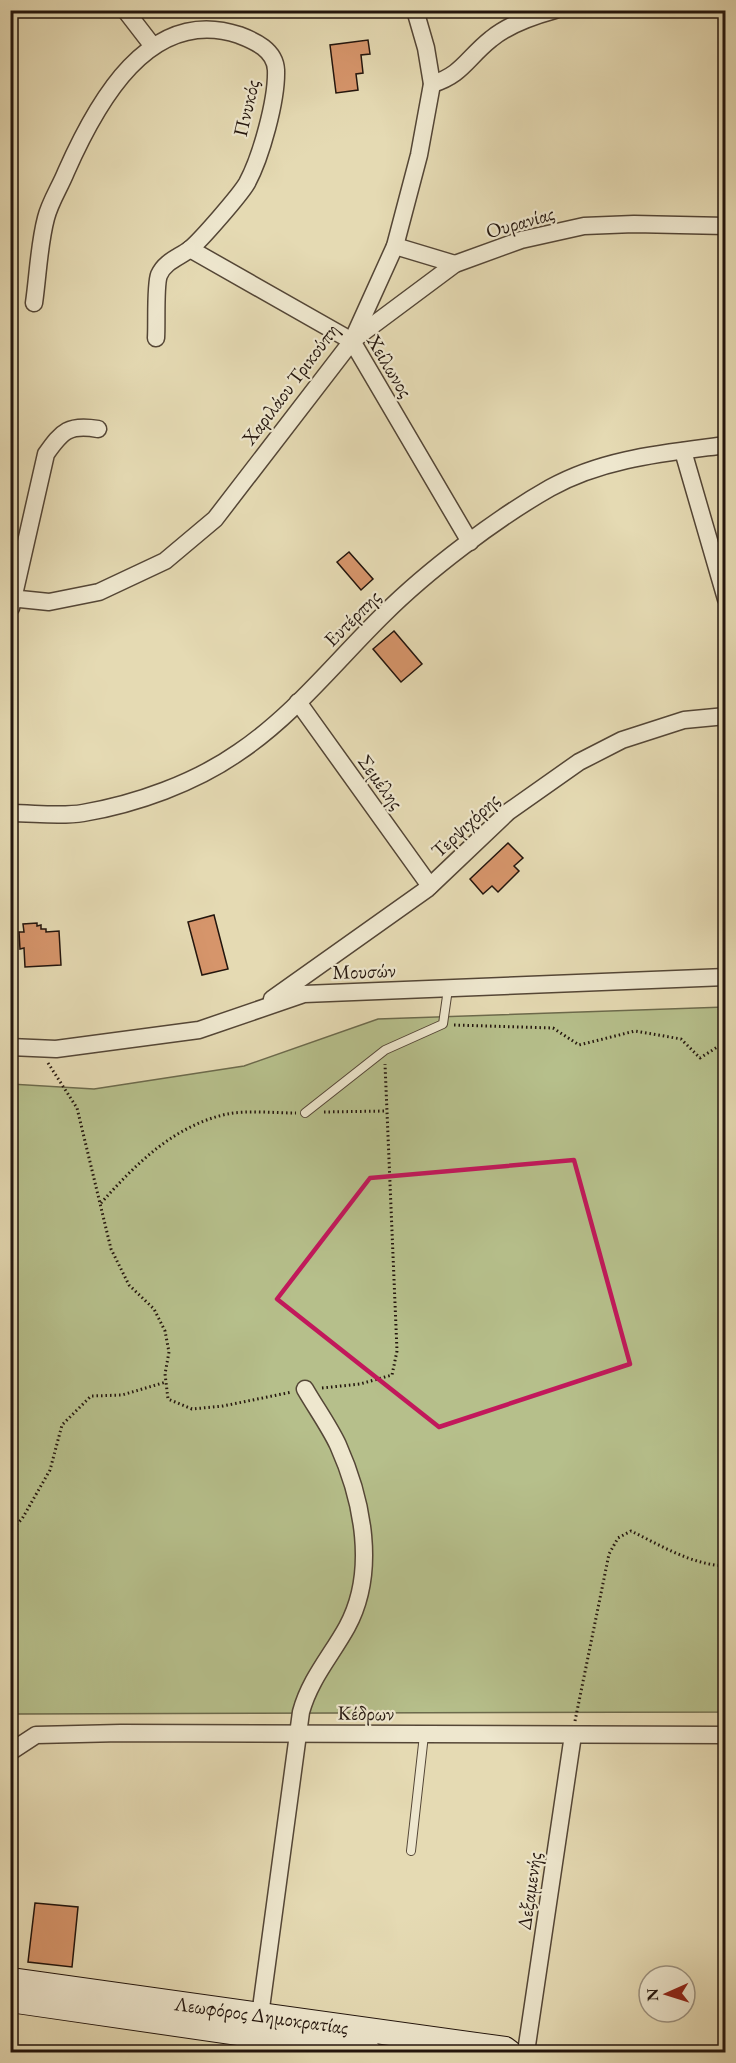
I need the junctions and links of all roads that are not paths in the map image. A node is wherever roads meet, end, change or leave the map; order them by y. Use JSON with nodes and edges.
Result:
{"nodes":[{"id":1,"x":125,"y":10,"type":"edge"},
{"id":2,"x":415,"y":10,"type":"edge"},
{"id":3,"x":555,"y":10,"type":"edge"},
{"id":4,"x":153,"y":45,"type":"junction"},
{"id":5,"x":432,"y":84,"type":"junction"},
{"id":6,"x":726,"y":226,"type":"edge"},
{"id":7,"x":395,"y":246,"type":"junction"},
{"id":8,"x":190,"y":249,"type":"junction"},
{"id":9,"x":455,"y":264,"type":"junction"},
{"id":10,"x":34,"y":303,"type":"dead end"},
{"id":11,"x":156,"y":338,"type":"dead end"},
{"id":12,"x":352,"y":341,"type":"junction"},
{"id":13,"x":98,"y":429,"type":"dead end"},
{"id":14,"x":726,"y":446,"type":"edge"},
{"id":15,"x":683,"y":451,"type":"junction"},
{"id":16,"x":470,"y":542,"type":"junction"},
{"id":17,"x":726,"y":599,"type":"edge"},
{"id":18,"x":11,"y":602,"type":"edge"},
{"id":19,"x":298,"y":702,"type":"junction"},
{"id":20,"x":726,"y":716,"type":"edge"},
{"id":21,"x":10,"y":813,"type":"edge"},
{"id":22,"x":430,"y":886,"type":"junction"},
{"id":23,"x":726,"y":977,"type":"edge"},
{"id":24,"x":302,"y":987,"type":"junction"},
{"id":25,"x":448,"y":989,"type":"junction"},
{"id":26,"x":10,"y":1047,"type":"edge"},
{"id":27,"x":305,"y":1113,"type":"road end"},
{"id":28,"x":305,"y":1389,"type":"road end"},
{"id":29,"x":300,"y":1733,"type":"junction"},
{"id":30,"x":424,"y":1735,"type":"junction"},
{"id":31,"x":573,"y":1735,"type":"junction"},
{"id":32,"x":726,"y":1735,"type":"edge"},
{"id":33,"x":10,"y":1752,"type":"edge"},
{"id":34,"x":411,"y":1851,"type":"dead end"},
{"id":35,"x":10,"y":1980,"type":"edge"},
{"id":36,"x":56,"y":1987,"type":"junction"},
{"id":37,"x":17,"y":2006,"type":"edge"},
{"id":38,"x":258,"y":2025,"type":"junction"},
{"id":39,"x":369,"y":2052,"type":"edge"},
{"id":40,"x":509,"y":2052,"type":"edge"},
{"id":41,"x":526,"y":2052,"type":"edge"}],
"edges":[{"from":1,"to":4,"type":"street"},
{"from":2,"to":5,"type":"street","name":"Χαριλάου Τρικούπη"},
{"from":3,"to":5,"type":"street"},
{"from":4,"to":8,"type":"street","name":"Πνυκός"},
{"from":4,"to":10,"type":"street","name":"Πνυκός"},
{"from":5,"to":7,"type":"street","name":"Χαριλάου Τρικούπη"},
{"from":6,"to":9,"type":"street","name":"Ουρανίας"},
{"from":7,"to":9,"type":"street"},
{"from":7,"to":12,"type":"street","name":"Χαριλάου Τρικούπη"},
{"from":8,"to":11,"type":"street","name":"Πνυκός"},
{"from":8,"to":12,"type":"street","name":"Χείλωνος"},
{"from":9,"to":12,"type":"street","name":"Ουρανίας"},
{"from":12,"to":16,"type":"street","name":"Χείλωνος"},
{"from":12,"to":18,"type":"street","name":"Χαριλάου Τρικούπη"},
{"from":13,"to":18,"type":"street"},
{"from":14,"to":15,"type":"street","name":"Ευτέρπης"},
{"from":15,"to":16,"type":"street","name":"Ευτέρπης"},
{"from":15,"to":17,"type":"street"},
{"from":16,"to":19,"type":"street","name":"Ευτέρπης"},
{"from":19,"to":21,"type":"street","name":"Ευτέρπης"},
{"from":19,"to":22,"type":"street","name":"Σεμέλης"},
{"from":20,"to":22,"type":"street","name":"Τερψιχόρης"},
{"from":22,"to":24,"type":"street","name":"Τερψιχόρης"},
{"from":23,"to":25,"type":"street","name":"Μουσών"},
{"from":24,"to":25,"type":"street","name":"Μουσών"},
{"from":24,"to":26,"type":"street","name":"Τερψιχόρης"},
{"from":25,"to":27,"type":"lane"},
{"from":28,"to":29,"type":"street"},
{"from":29,"to":30,"type":"street","name":"Κέδρων"},
{"from":29,"to":33,"type":"street","name":"Κέδρων"},
{"from":29,"to":38,"type":"street"},
{"from":30,"to":31,"type":"street","name":"Κέδρων"},
{"from":30,"to":34,"type":"lane"},
{"from":31,"to":32,"type":"street","name":"Κέδρων"},
{"from":31,"to":41,"type":"street","name":"Δεξαμενής"},
{"from":35,"to":36,"type":"street","name":"Λεωφόρος Δημοκρατίας"},
{"from":36,"to":37,"type":"street"},
{"from":36,"to":38,"type":"street","name":"Λεωφόρος Δημοκρατίας"},
{"from":37,"to":38,"type":"street","name":"Λεωφόρος Δημοκρατίας"},
{"from":38,"to":39,"type":"street","name":"Λεωφόρος Δημοκρατίας"},
{"from":38,"to":40,"type":"street","name":"Λεωφόρος Δημοκρατίας"}]}
